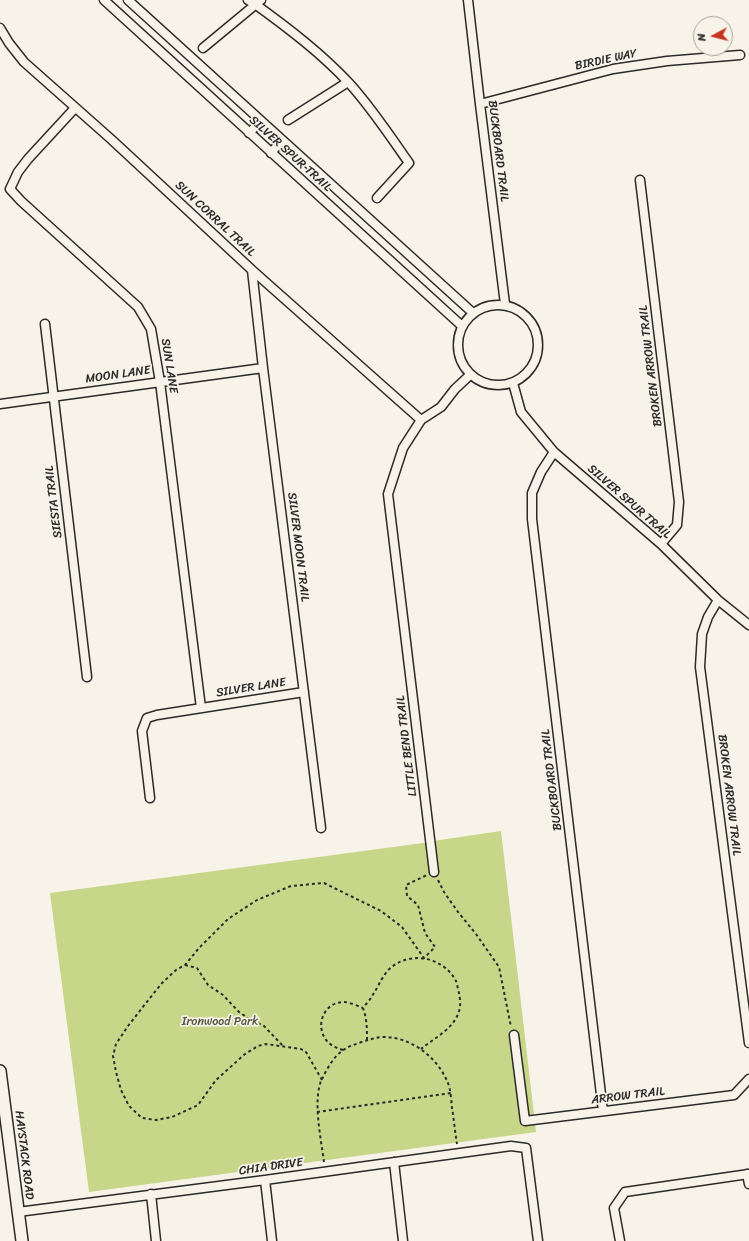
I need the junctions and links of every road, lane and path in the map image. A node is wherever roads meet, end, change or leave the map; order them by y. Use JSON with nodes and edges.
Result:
{"nodes":[{"id":1,"x":104,"y":0,"type":"edge"},
{"id":2,"x":128,"y":0,"type":"edge"},
{"id":3,"x":468,"y":0,"type":"edge"},
{"id":4,"x":255,"y":1,"type":"edge"},
{"id":5,"x":0,"y":28,"type":"edge"},
{"id":6,"x":203,"y":48,"type":"dead end"},
{"id":7,"x":740,"y":55,"type":"dead end"},
{"id":8,"x":348,"y":82,"type":"junction"},
{"id":9,"x":480,"y":104,"type":"junction"},
{"id":10,"x":76,"y":108,"type":"junction"},
{"id":11,"x":288,"y":120,"type":"dead end"},
{"id":12,"x":261,"y":121,"type":"junction"},
{"id":13,"x":250,"y":133,"type":"junction"},
{"id":14,"x":282,"y":140,"type":"junction"},
{"id":15,"x":271,"y":153,"type":"junction"},
{"id":16,"x":640,"y":180,"type":"dead end"},
{"id":17,"x":377,"y":198,"type":"dead end"},
{"id":18,"x":252,"y":270,"type":"junction"},
{"id":19,"x":505,"y":304,"type":"junction"},
{"id":20,"x":473,"y":313,"type":"junction"},
{"id":21,"x":45,"y":324,"type":"dead end"},
{"id":22,"x":462,"y":326,"type":"junction"},
{"id":23,"x":263,"y":368,"type":"junction"},
{"id":24,"x":470,"y":375,"type":"junction"},
{"id":25,"x":160,"y":382,"type":"junction"},
{"id":26,"x":513,"y":383,"type":"junction"},
{"id":27,"x":53,"y":397,"type":"junction"},
{"id":28,"x":0,"y":404,"type":"edge"},
{"id":29,"x":421,"y":420,"type":"junction"},
{"id":30,"x":554,"y":452,"type":"junction"},
{"id":31,"x":661,"y":544,"type":"junction"},
{"id":32,"x":718,"y":600,"type":"junction"},
{"id":33,"x":749,"y":625,"type":"edge"},
{"id":34,"x":88,"y":677,"type":"dead end"},
{"id":35,"x":304,"y":692,"type":"junction"},
{"id":36,"x":201,"y":708,"type":"junction"},
{"id":37,"x":150,"y":798,"type":"dead end"},
{"id":38,"x":321,"y":828,"type":"dead end"},
{"id":39,"x":434,"y":872,"type":"junction"},
{"id":40,"x":424,"y":958,"type":"junction"},
{"id":41,"x":185,"y":965,"type":"junction"},
{"id":42,"x":363,"y":1008,"type":"junction"},
{"id":43,"x":514,"y":1035,"type":"joint"},
{"id":44,"x":366,"y":1040,"type":"junction"},
{"id":45,"x":749,"y":1043,"type":"edge"},
{"id":46,"x":283,"y":1047,"type":"junction"},
{"id":47,"x":343,"y":1050,"type":"junction"},
{"id":48,"x":421,"y":1050,"type":"junction"},
{"id":49,"x":0,"y":1071,"type":"edge"},
{"id":50,"x":749,"y":1079,"type":"edge"},
{"id":51,"x":322,"y":1080,"type":"junction"},
{"id":52,"x":451,"y":1093,"type":"junction"},
{"id":53,"x":603,"y":1111,"type":"junction"},
{"id":54,"x":318,"y":1112,"type":"junction"},
{"id":55,"x":457,"y":1144,"type":"dead end"},
{"id":56,"x":324,"y":1162,"type":"dead end"},
{"id":57,"x":394,"y":1162,"type":"junction"},
{"id":58,"x":748,"y":1174,"type":"edge"},
{"id":59,"x":265,"y":1180,"type":"junction"},
{"id":60,"x":749,"y":1184,"type":"edge"},
{"id":61,"x":151,"y":1194,"type":"junction"},
{"id":62,"x":18,"y":1212,"type":"junction"},
{"id":63,"x":22,"y":1241,"type":"edge"},
{"id":64,"x":156,"y":1241,"type":"edge"},
{"id":65,"x":272,"y":1241,"type":"edge"},
{"id":66,"x":403,"y":1241,"type":"edge"},
{"id":67,"x":538,"y":1241,"type":"edge"},
{"id":68,"x":620,"y":1241,"type":"edge"}],
"edges":[{"from":1,"to":13,"type":"street","name":"SILVER SPUR TRAIL"},
{"from":2,"to":12,"type":"street","name":"SILVER SPUR TRAIL"},
{"from":3,"to":9,"type":"street","name":"BUCKBOARD TRAIL"},
{"from":4,"to":6,"type":"street"},
{"from":4,"to":8,"type":"street"},
{"from":5,"to":10,"type":"street","name":"SUN CORRAL TRAIL"},
{"from":7,"to":9,"type":"street","name":"BIRDIE WAY"},
{"from":8,"to":11,"type":"street"},
{"from":8,"to":17,"type":"street"},
{"from":9,"to":19,"type":"street","name":"BUCKBOARD TRAIL"},
{"from":10,"to":18,"type":"street","name":"SUN CORRAL TRAIL"},
{"from":10,"to":25,"type":"street","name":"SUN LANE"},
{"from":12,"to":13,"type":"street"},
{"from":12,"to":14,"type":"street","name":"SILVER SPUR TRAIL"},
{"from":13,"to":15,"type":"street","name":"SILVER SPUR TRAIL"},
{"from":14,"to":15,"type":"street"},
{"from":14,"to":20,"type":"street","name":"SILVER SPUR TRAIL"},
{"from":15,"to":22,"type":"street","name":"SILVER SPUR TRAIL"},
{"from":16,"to":31,"type":"street","name":"BROKEN ARROW TRAIL"},
{"from":18,"to":23,"type":"street","name":"SILVER MOON TRAIL"},
{"from":18,"to":29,"type":"street","name":"SUN CORRAL TRAIL"},
{"from":19,"to":20,"type":"street"},
{"from":19,"to":26,"type":"street"},
{"from":20,"to":22,"type":"street"},
{"from":21,"to":27,"type":"street","name":"SIESTA TRAIL"},
{"from":22,"to":24,"type":"street"},
{"from":23,"to":25,"type":"street","name":"MOON LANE"},
{"from":23,"to":35,"type":"street","name":"SILVER MOON TRAIL"},
{"from":24,"to":26,"type":"street"},
{"from":24,"to":29,"type":"street","name":"LITTLE BEND TRAIL"},
{"from":25,"to":27,"type":"street","name":"MOON LANE"},
{"from":25,"to":36,"type":"street","name":"SUN LANE"},
{"from":26,"to":30,"type":"street","name":"SILVER SPUR TRAIL"},
{"from":27,"to":28,"type":"street","name":"MOON LANE"},
{"from":27,"to":34,"type":"street","name":"SIESTA TRAIL"},
{"from":29,"to":39,"type":"street","name":"LITTLE BEND TRAIL"},
{"from":30,"to":31,"type":"street","name":"SILVER SPUR TRAIL"},
{"from":30,"to":53,"type":"street","name":"BUCKBOARD TRAIL"},
{"from":31,"to":32,"type":"street","name":"SILVER SPUR TRAIL"},
{"from":32,"to":33,"type":"street","name":"SILVER SPUR TRAIL"},
{"from":32,"to":45,"type":"street","name":"BROKEN ARROW TRAIL"},
{"from":35,"to":36,"type":"street","name":"SILVER LANE"},
{"from":35,"to":38,"type":"street","name":"SILVER MOON TRAIL"},
{"from":36,"to":37,"type":"street","name":"SILVER LANE"},
{"from":39,"to":40,"type":"path"},
{"from":39,"to":43,"type":"path"},
{"from":40,"to":41,"type":"path"},
{"from":40,"to":42,"type":"path"},
{"from":40,"to":48,"type":"path"},
{"from":41,"to":46,"type":"path"},
{"from":41,"to":46,"type":"path"},
{"from":42,"to":44,"type":"path"},
{"from":42,"to":47,"type":"path"},
{"from":43,"to":53,"type":"street","name":"ARROW TRAIL"},
{"from":44,"to":47,"type":"path"},
{"from":44,"to":48,"type":"path"},
{"from":46,"to":51,"type":"path"},
{"from":47,"to":51,"type":"path"},
{"from":48,"to":52,"type":"path"},
{"from":49,"to":62,"type":"street","name":"HAYSTACK ROAD"},
{"from":50,"to":53,"type":"street","name":"ARROW TRAIL"},
{"from":51,"to":54,"type":"path"},
{"from":52,"to":54,"type":"path"},
{"from":52,"to":55,"type":"path"},
{"from":54,"to":56,"type":"path"},
{"from":57,"to":59,"type":"street","name":"CHIA DRIVE"},
{"from":57,"to":66,"type":"street"},
{"from":57,"to":67,"type":"street","name":"CHIA DRIVE"},
{"from":58,"to":60,"type":"street"},
{"from":58,"to":68,"type":"street"},
{"from":59,"to":61,"type":"street","name":"CHIA DRIVE"},
{"from":59,"to":65,"type":"street"},
{"from":61,"to":62,"type":"street","name":"CHIA DRIVE"},
{"from":61,"to":64,"type":"street"},
{"from":62,"to":63,"type":"street","name":"HAYSTACK ROAD"}]}
